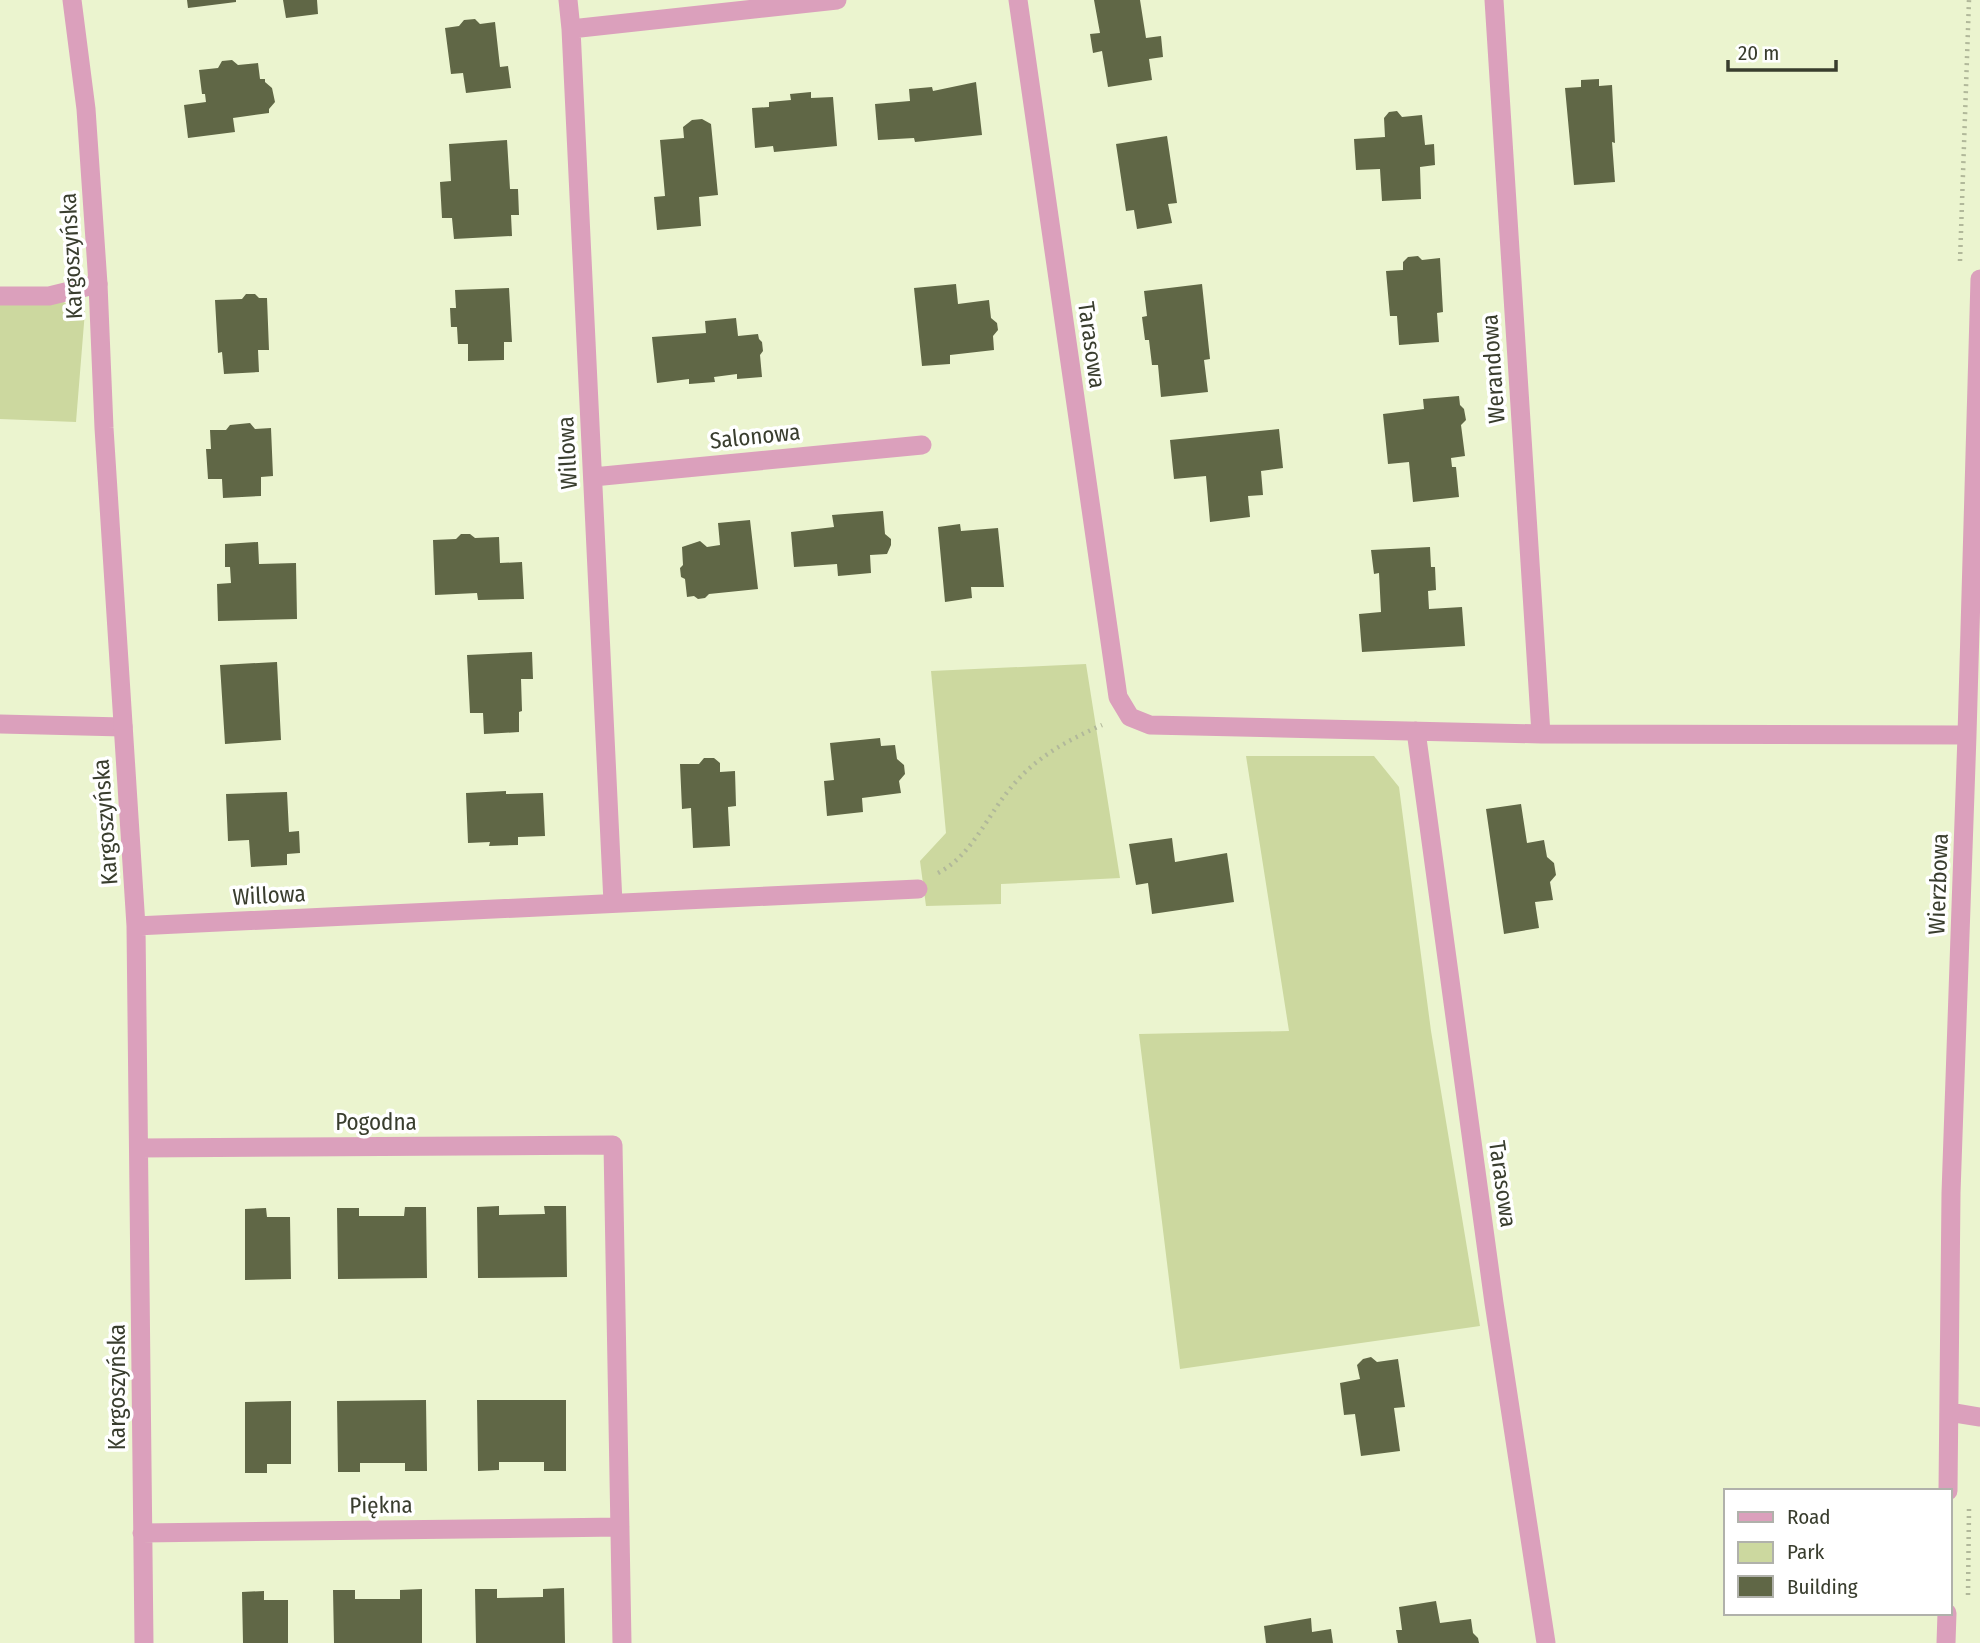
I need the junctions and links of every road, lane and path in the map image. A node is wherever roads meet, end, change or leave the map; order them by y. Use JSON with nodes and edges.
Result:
{"nodes":[{"id":1,"x":72,"y":0,"type":"edge"},
{"id":2,"x":568,"y":0,"type":"edge"},
{"id":3,"x":837,"y":0,"type":"edge"},
{"id":4,"x":1018,"y":0,"type":"edge"},
{"id":5,"x":1494,"y":0,"type":"edge"},
{"id":6,"x":571,"y":29,"type":"junction"},
{"id":7,"x":1980,"y":279,"type":"edge"},
{"id":8,"x":98,"y":284,"type":"junction"},
{"id":9,"x":0,"y":296,"type":"edge"},
{"id":10,"x":922,"y":445,"type":"dead end"},
{"id":11,"x":593,"y":477,"type":"junction"},
{"id":12,"x":1130,"y":717,"type":"junction"},
{"id":13,"x":0,"y":724,"type":"edge"},
{"id":14,"x":123,"y":727,"type":"junction"},
{"id":15,"x":1416,"y":731,"type":"junction"},
{"id":16,"x":1541,"y":734,"type":"junction"},
{"id":17,"x":1967,"y":735,"type":"junction"},
{"id":18,"x":918,"y":889,"type":"joint"},
{"id":19,"x":613,"y":903,"type":"junction"},
{"id":20,"x":136,"y":926,"type":"junction"},
{"id":21,"x":139,"y":1147,"type":"junction"},
{"id":22,"x":1949,"y":1412,"type":"junction"},
{"id":23,"x":1980,"y":1417,"type":"edge"},
{"id":24,"x":1948,"y":1489,"type":"edge"},
{"id":25,"x":620,"y":1527,"type":"junction"},
{"id":26,"x":142,"y":1533,"type":"junction"},
{"id":27,"x":1947,"y":1615,"type":"edge"},
{"id":28,"x":144,"y":1643,"type":"edge"},
{"id":29,"x":622,"y":1643,"type":"edge"},
{"id":30,"x":1546,"y":1643,"type":"edge"},
{"id":31,"x":1946,"y":1643,"type":"edge"}],
"edges":[{"from":1,"to":8,"type":"street","name":"Kargoszyńska"},
{"from":2,"to":6,"type":"street","name":"Willowa"},
{"from":3,"to":6,"type":"street"},
{"from":4,"to":12,"type":"street","name":"Tarasowa"},
{"from":5,"to":16,"type":"street","name":"Werandowa"},
{"from":6,"to":11,"type":"street","name":"Willowa"},
{"from":7,"to":17,"type":"street","name":"Wierzbowa"},
{"from":8,"to":9,"type":"street"},
{"from":8,"to":14,"type":"street","name":"Kargoszyńska"},
{"from":10,"to":11,"type":"street","name":"Salonowa"},
{"from":11,"to":19,"type":"street","name":"Willowa"},
{"from":12,"to":15,"type":"street"},
{"from":12,"to":18,"type":"path"},
{"from":13,"to":14,"type":"street"},
{"from":14,"to":20,"type":"street","name":"Kargoszyńska"},
{"from":15,"to":16,"type":"street"},
{"from":15,"to":30,"type":"street","name":"Tarasowa"},
{"from":16,"to":17,"type":"street"},
{"from":17,"to":22,"type":"street","name":"Wierzbowa"},
{"from":18,"to":19,"type":"street","name":"Willowa"},
{"from":19,"to":20,"type":"street","name":"Willowa"},
{"from":20,"to":21,"type":"street","name":"Kargoszyńska"},
{"from":21,"to":25,"type":"street","name":"Pogodna"},
{"from":21,"to":26,"type":"street","name":"Kargoszyńska"},
{"from":22,"to":23,"type":"street"},
{"from":22,"to":24,"type":"street","name":"Wierzbowa"},
{"from":25,"to":26,"type":"street","name":"Piękna"},
{"from":25,"to":29,"type":"street"},
{"from":26,"to":28,"type":"street","name":"Kargoszyńska"},
{"from":27,"to":31,"type":"street"}]}
